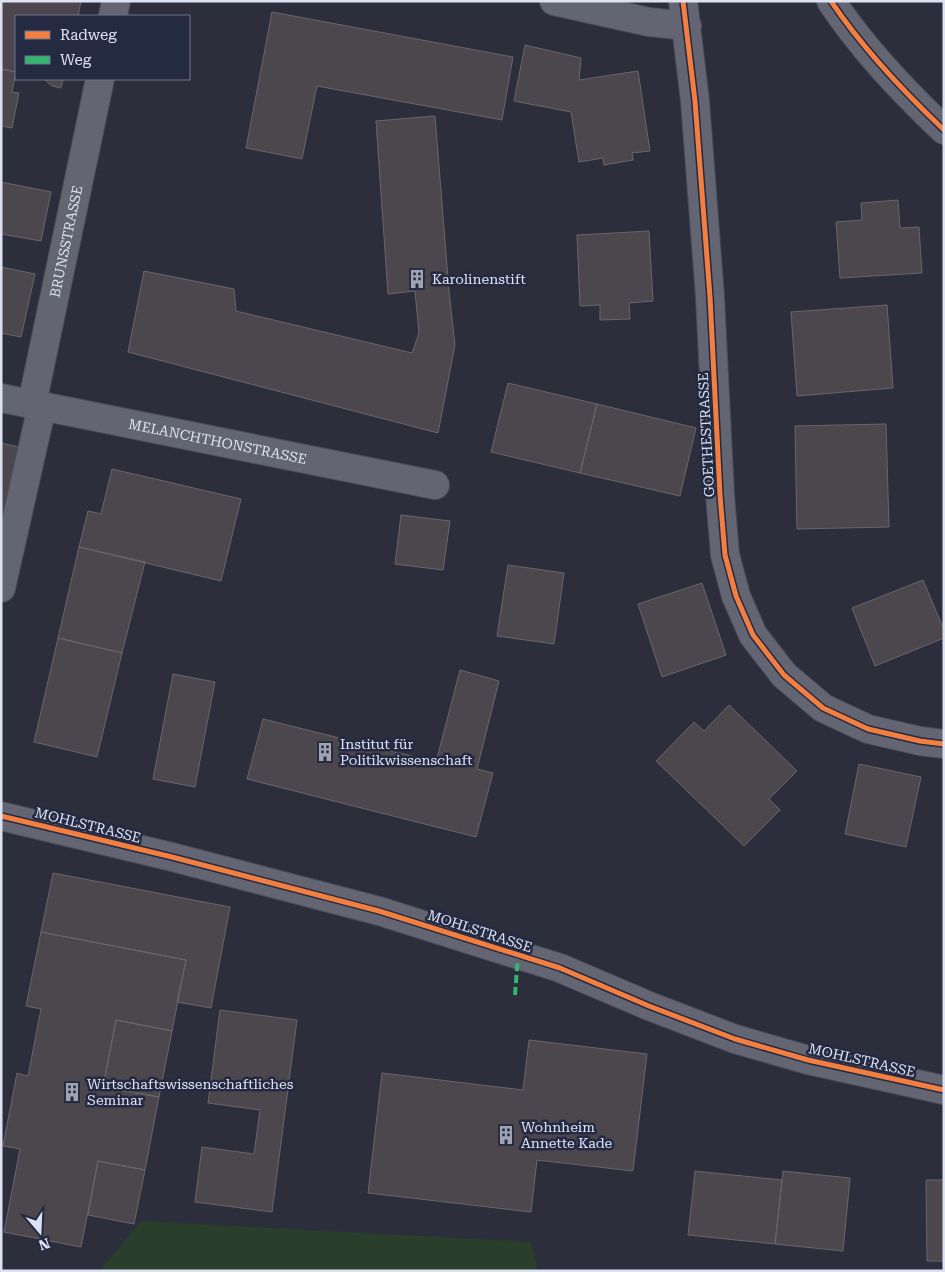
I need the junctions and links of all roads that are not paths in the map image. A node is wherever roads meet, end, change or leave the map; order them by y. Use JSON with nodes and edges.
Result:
{"nodes":[{"id":1,"x":116,"y":1,"type":"edge"},
{"id":2,"x":554,"y":1,"type":"edge"},
{"id":3,"x":831,"y":1,"type":"edge"},
{"id":4,"x":685,"y":14,"type":"edge"},
{"id":5,"x":112,"y":15,"type":"edge"},
{"id":6,"x":100,"y":80,"type":"edge"},
{"id":7,"x":944,"y":130,"type":"edge"},
{"id":8,"x":1,"y":398,"type":"edge"},
{"id":9,"x":37,"y":405,"type":"junction"},
{"id":10,"x":435,"y":485,"type":"dead end"},
{"id":11,"x":1,"y":588,"type":"edge"},
{"id":12,"x":944,"y":744,"type":"edge"},
{"id":13,"x":1,"y":816,"type":"edge"},
{"id":14,"x":944,"y":1090,"type":"edge"}],
"edges":[{"from":1,"to":5,"type":"street"},
{"from":2,"to":4,"type":"street"},
{"from":3,"to":7,"type":"street"},
{"from":4,"to":12,"type":"street","name":"GOETHESTRASSE"},
{"from":6,"to":9,"type":"street","name":"BRUNSSTRASSE"},
{"from":8,"to":9,"type":"street","name":"MELANCHTHONSTRASSE"},
{"from":9,"to":10,"type":"street","name":"MELANCHTHONSTRASSE"},
{"from":9,"to":11,"type":"street","name":"BRUNSSTRASSE"},
{"from":13,"to":14,"type":"street","name":"MOHLSTRASSE"}]}
